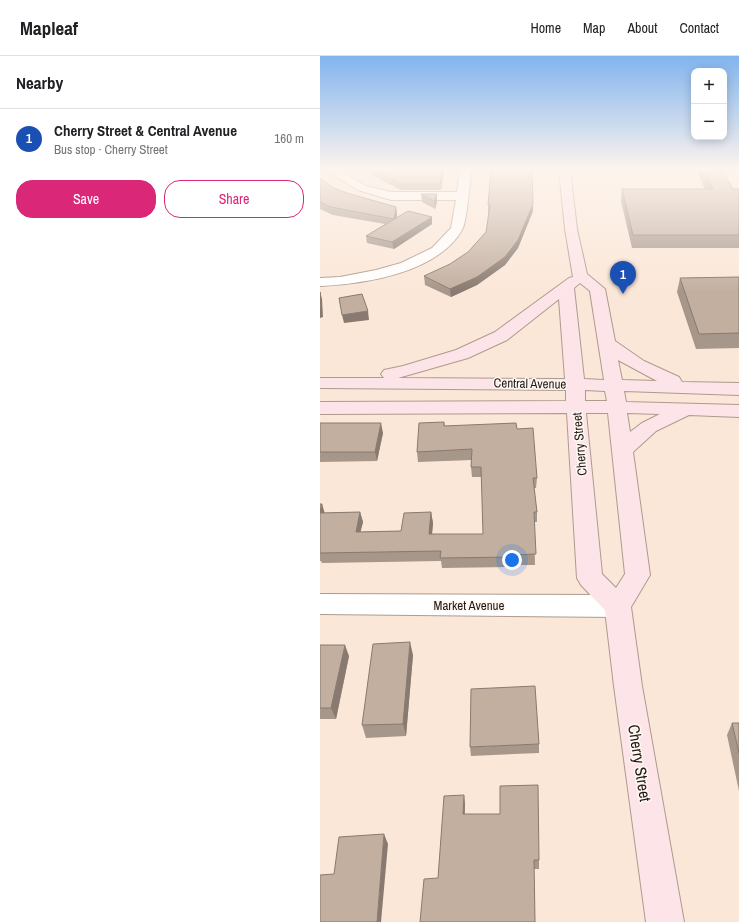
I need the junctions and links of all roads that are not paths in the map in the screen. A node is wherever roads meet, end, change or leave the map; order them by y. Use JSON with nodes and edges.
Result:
{"nodes":[{"id":1,"x":459,"y":210,"type":"edge"},
{"id":2,"x":569,"y":210,"type":"edge"},
{"id":3,"x":580,"y":276,"type":"junction"},
{"id":4,"x":320,"y":282,"type":"edge"},
{"id":5,"x":566,"y":288,"type":"junction"},
{"id":6,"x":606,"y":343,"type":"junction"},
{"id":7,"x":352,"y":382,"type":"junction"},
{"id":8,"x":320,"y":383,"type":"edge"},
{"id":9,"x":575,"y":384,"type":"junction"},
{"id":10,"x":614,"y":385,"type":"junction"},
{"id":11,"x":691,"y":388,"type":"junction"},
{"id":12,"x":739,"y":389,"type":"edge"},
{"id":13,"x":616,"y":407,"type":"junction"},
{"id":14,"x":320,"y":408,"type":"edge"},
{"id":15,"x":576,"y":408,"type":"junction"},
{"id":16,"x":690,"y":410,"type":"junction"},
{"id":17,"x":739,"y":411,"type":"edge"},
{"id":18,"x":622,"y":451,"type":"junction"},
{"id":19,"x":320,"y":604,"type":"edge"},
{"id":20,"x":618,"y":606,"type":"junction"},
{"id":21,"x":664,"y":921,"type":"edge"}],
"edges":[{"from":1,"to":4,"type":"street"},
{"from":2,"to":3,"type":"street"},
{"from":3,"to":5,"type":"street"},
{"from":3,"to":6,"type":"street"},
{"from":5,"to":7,"type":"street"},
{"from":5,"to":9,"type":"street","name":"Cherry Street"},
{"from":6,"to":10,"type":"street"},
{"from":6,"to":11,"type":"street"},
{"from":7,"to":8,"type":"street","name":"Central Avenue"},
{"from":7,"to":9,"type":"street","name":"Central Avenue"},
{"from":9,"to":10,"type":"street","name":"Central Avenue"},
{"from":9,"to":15,"type":"street","name":"Cherry Street"},
{"from":10,"to":11,"type":"street","name":"Central Avenue"},
{"from":10,"to":13,"type":"street"},
{"from":11,"to":12,"type":"street","name":"Central Avenue"},
{"from":13,"to":15,"type":"street","name":"Central Avenue"},
{"from":13,"to":16,"type":"street","name":"Central Avenue"},
{"from":13,"to":18,"type":"street"},
{"from":14,"to":15,"type":"street","name":"Central Avenue"},
{"from":15,"to":20,"type":"street","name":"Cherry Street"},
{"from":16,"to":17,"type":"street","name":"Central Avenue"},
{"from":16,"to":18,"type":"street"},
{"from":18,"to":20,"type":"street"},
{"from":19,"to":20,"type":"street","name":"Market Avenue"},
{"from":20,"to":21,"type":"street","name":"Cherry Street"}]}
